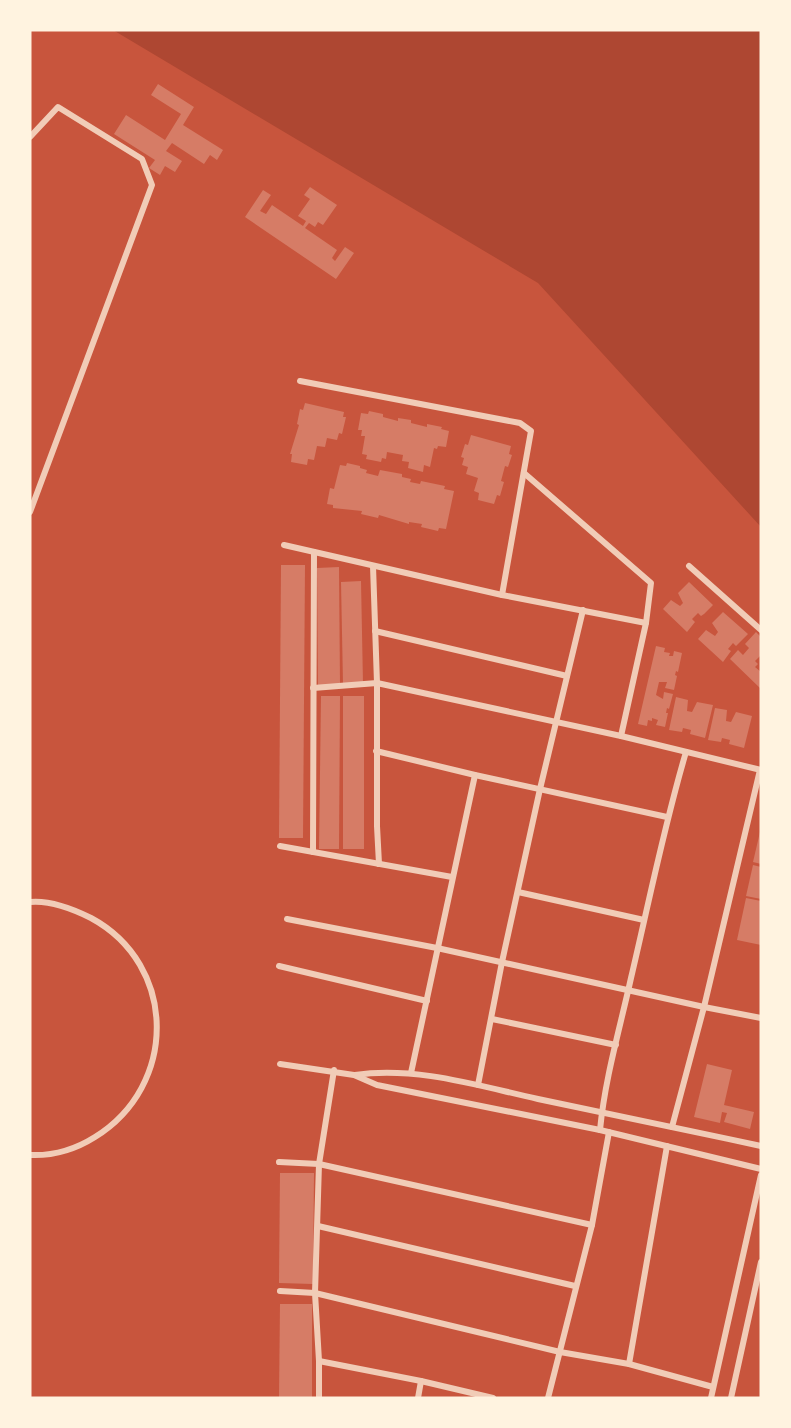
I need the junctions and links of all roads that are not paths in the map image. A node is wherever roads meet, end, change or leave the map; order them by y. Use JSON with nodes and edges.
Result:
{"nodes":[{"id":1,"x":30,"y":137,"type":"edge"},
{"id":2,"x":300,"y":381,"type":"dead end"},
{"id":3,"x":524,"y":473,"type":"junction"},
{"id":4,"x":30,"y":512,"type":"edge"},
{"id":5,"x":284,"y":545,"type":"dead end"},
{"id":6,"x":314,"y":552,"type":"junction"},
{"id":7,"x":373,"y":566,"type":"junction"},
{"id":8,"x":689,"y":566,"type":"dead end"},
{"id":9,"x":502,"y":595,"type":"junction"},
{"id":10,"x":583,"y":610,"type":"junction"},
{"id":11,"x":646,"y":623,"type":"junction"},
{"id":12,"x":761,"y":630,"type":"edge"},
{"id":13,"x":375,"y":631,"type":"junction"},
{"id":14,"x":567,"y":676,"type":"junction"},
{"id":15,"x":377,"y":683,"type":"junction"},
{"id":16,"x":313,"y":688,"type":"junction"},
{"id":17,"x":556,"y":722,"type":"junction"},
{"id":18,"x":621,"y":736,"type":"junction"},
{"id":19,"x":376,"y":751,"type":"junction"},
{"id":20,"x":686,"y":752,"type":"junction"},
{"id":21,"x":760,"y":770,"type":"edge"},
{"id":22,"x":475,"y":775,"type":"junction"},
{"id":23,"x":540,"y":789,"type":"junction"},
{"id":24,"x":667,"y":817,"type":"junction"},
{"id":25,"x":280,"y":846,"type":"dead end"},
{"id":26,"x":313,"y":852,"type":"junction"},
{"id":27,"x":379,"y":864,"type":"junction"},
{"id":28,"x":452,"y":877,"type":"junction"},
{"id":29,"x":518,"y":892,"type":"junction"},
{"id":30,"x":30,"y":902,"type":"edge"},
{"id":31,"x":287,"y":919,"type":"dead end"},
{"id":32,"x":645,"y":920,"type":"junction"},
{"id":33,"x":437,"y":948,"type":"junction"},
{"id":34,"x":502,"y":962,"type":"junction"},
{"id":35,"x":279,"y":966,"type":"dead end"},
{"id":36,"x":629,"y":990,"type":"junction"},
{"id":37,"x":427,"y":1001,"type":"junction"},
{"id":38,"x":704,"y":1008,"type":"junction"},
{"id":39,"x":761,"y":1018,"type":"edge"},
{"id":40,"x":492,"y":1019,"type":"junction"},
{"id":41,"x":616,"y":1045,"type":"junction"},
{"id":42,"x":280,"y":1064,"type":"dead end"},
{"id":43,"x":334,"y":1070,"type":"junction"},
{"id":44,"x":411,"y":1073,"type":"junction"},
{"id":45,"x":354,"y":1075,"type":"junction"},
{"id":46,"x":478,"y":1085,"type":"junction"},
{"id":47,"x":602,"y":1112,"type":"junction"},
{"id":48,"x":672,"y":1127,"type":"junction"},
{"id":49,"x":600,"y":1130,"type":"junction"},
{"id":50,"x":609,"y":1132,"type":"junction"},
{"id":51,"x":667,"y":1146,"type":"junction"},
{"id":52,"x":761,"y":1146,"type":"edge"},
{"id":53,"x":30,"y":1155,"type":"edge"},
{"id":54,"x":279,"y":1162,"type":"dead end"},
{"id":55,"x":319,"y":1164,"type":"junction"},
{"id":56,"x":761,"y":1169,"type":"edge"},
{"id":57,"x":761,"y":1175,"type":"edge"},
{"id":58,"x":592,"y":1225,"type":"junction"},
{"id":59,"x":318,"y":1226,"type":"junction"},
{"id":60,"x":761,"y":1263,"type":"edge"},
{"id":61,"x":575,"y":1286,"type":"junction"},
{"id":62,"x":280,"y":1291,"type":"dead end"},
{"id":63,"x":315,"y":1293,"type":"junction"},
{"id":64,"x":560,"y":1352,"type":"junction"},
{"id":65,"x":319,"y":1361,"type":"junction"},
{"id":66,"x":629,"y":1364,"type":"junction"},
{"id":67,"x":421,"y":1381,"type":"junction"},
{"id":68,"x":713,"y":1388,"type":"junction"},
{"id":69,"x":319,"y":1398,"type":"edge"},
{"id":70,"x":418,"y":1398,"type":"edge"},
{"id":71,"x":489,"y":1398,"type":"edge"},
{"id":72,"x":548,"y":1398,"type":"edge"},
{"id":73,"x":711,"y":1398,"type":"edge"},
{"id":74,"x":731,"y":1398,"type":"edge"}],
"edges":[{"from":1,"to":4,"type":"street"},
{"from":2,"to":3,"type":"street"},
{"from":3,"to":9,"type":"street"},
{"from":3,"to":11,"type":"street"},
{"from":5,"to":6,"type":"street"},
{"from":6,"to":7,"type":"street"},
{"from":6,"to":16,"type":"street"},
{"from":7,"to":9,"type":"street"},
{"from":7,"to":13,"type":"street"},
{"from":8,"to":12,"type":"street"},
{"from":9,"to":10,"type":"street"},
{"from":10,"to":11,"type":"street"},
{"from":10,"to":14,"type":"street"},
{"from":11,"to":18,"type":"street"},
{"from":13,"to":14,"type":"street"},
{"from":13,"to":15,"type":"street"},
{"from":14,"to":17,"type":"street"},
{"from":15,"to":16,"type":"street"},
{"from":15,"to":17,"type":"street"},
{"from":15,"to":19,"type":"street"},
{"from":16,"to":26,"type":"street"},
{"from":17,"to":18,"type":"street"},
{"from":17,"to":23,"type":"street"},
{"from":18,"to":20,"type":"street"},
{"from":19,"to":22,"type":"street"},
{"from":19,"to":27,"type":"street"},
{"from":20,"to":21,"type":"street"},
{"from":20,"to":24,"type":"street"},
{"from":21,"to":38,"type":"street"},
{"from":22,"to":23,"type":"street"},
{"from":22,"to":28,"type":"street"},
{"from":23,"to":24,"type":"street"},
{"from":23,"to":29,"type":"street"},
{"from":24,"to":32,"type":"street"},
{"from":25,"to":26,"type":"street"},
{"from":26,"to":27,"type":"street"},
{"from":27,"to":28,"type":"street"},
{"from":28,"to":33,"type":"street"},
{"from":29,"to":32,"type":"street"},
{"from":29,"to":34,"type":"street"},
{"from":30,"to":53,"type":"street"},
{"from":31,"to":33,"type":"street"},
{"from":32,"to":36,"type":"street"},
{"from":33,"to":34,"type":"street"},
{"from":33,"to":37,"type":"street"},
{"from":34,"to":36,"type":"street"},
{"from":34,"to":40,"type":"street"},
{"from":35,"to":37,"type":"street"},
{"from":36,"to":38,"type":"street"},
{"from":36,"to":41,"type":"street"},
{"from":37,"to":44,"type":"street"},
{"from":38,"to":39,"type":"street"},
{"from":38,"to":48,"type":"street"},
{"from":40,"to":41,"type":"street"},
{"from":40,"to":46,"type":"street"},
{"from":41,"to":47,"type":"street"},
{"from":42,"to":43,"type":"street"},
{"from":43,"to":45,"type":"street"},
{"from":43,"to":55,"type":"street"},
{"from":44,"to":45,"type":"street"},
{"from":44,"to":46,"type":"street"},
{"from":45,"to":49,"type":"street"},
{"from":46,"to":47,"type":"street"},
{"from":47,"to":48,"type":"street"},
{"from":47,"to":49,"type":"street"},
{"from":48,"to":52,"type":"street"},
{"from":49,"to":50,"type":"street"},
{"from":50,"to":51,"type":"street"},
{"from":50,"to":58,"type":"street"},
{"from":51,"to":56,"type":"street"},
{"from":51,"to":66,"type":"street"},
{"from":54,"to":55,"type":"street"},
{"from":55,"to":58,"type":"street"},
{"from":55,"to":59,"type":"street"},
{"from":57,"to":68,"type":"street"},
{"from":58,"to":61,"type":"street"},
{"from":59,"to":61,"type":"street"},
{"from":59,"to":63,"type":"street"},
{"from":60,"to":74,"type":"street"},
{"from":61,"to":64,"type":"street"},
{"from":62,"to":63,"type":"street"},
{"from":63,"to":64,"type":"street"},
{"from":63,"to":65,"type":"street"},
{"from":64,"to":66,"type":"street"},
{"from":64,"to":72,"type":"street"},
{"from":65,"to":67,"type":"street"},
{"from":65,"to":69,"type":"street"},
{"from":66,"to":68,"type":"street"},
{"from":67,"to":70,"type":"street"},
{"from":67,"to":71,"type":"street"},
{"from":68,"to":73,"type":"street"}]}
